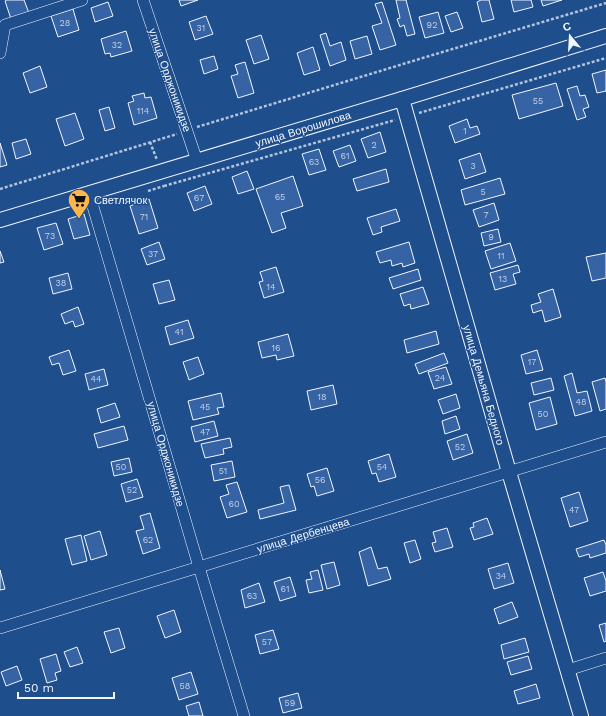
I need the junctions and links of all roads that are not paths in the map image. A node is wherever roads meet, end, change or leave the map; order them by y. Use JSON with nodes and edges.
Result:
{"nodes":[{"id":1,"x":82,"y":0,"type":"edge"},
{"id":2,"x":143,"y":0,"type":"edge"},
{"id":3,"x":606,"y":36,"type":"edge"},
{"id":4,"x":0,"y":53,"type":"edge"},
{"id":5,"x":402,"y":99,"type":"junction"},
{"id":6,"x":197,"y":161,"type":"junction"},
{"id":7,"x":89,"y":193,"type":"junction"},
{"id":8,"x":0,"y":220,"type":"edge"},
{"id":9,"x":606,"y":442,"type":"edge"},
{"id":10,"x":509,"y":472,"type":"junction"},
{"id":11,"x":199,"y":567,"type":"junction"},
{"id":12,"x":0,"y":628,"type":"edge"},
{"id":13,"x":606,"y":658,"type":"edge"},
{"id":14,"x":568,"y":670,"type":"junction"},
{"id":15,"x":244,"y":716,"type":"edge"},
{"id":16,"x":581,"y":716,"type":"edge"}],
"edges":[{"from":1,"to":4,"type":"street"},
{"from":2,"to":6,"type":"street","name":"улица Орджоникидзе"},
{"from":3,"to":5,"type":"street","name":"улица Ворошилова"},
{"from":5,"to":6,"type":"street","name":"улица Ворошилова"},
{"from":5,"to":10,"type":"street","name":"улица Демьяна Бедного"},
{"from":6,"to":7,"type":"street","name":"улица Ворошилова"},
{"from":7,"to":8,"type":"street","name":"улица Ворошилова"},
{"from":7,"to":11,"type":"street","name":"улица Орджоникидзе"},
{"from":9,"to":10,"type":"street","name":"улица Дербенцева"},
{"from":10,"to":11,"type":"street","name":"улица Дербенцева"},
{"from":10,"to":14,"type":"street","name":"улица Демьяна Бедного"},
{"from":11,"to":12,"type":"street","name":"улица Дербенцева"},
{"from":11,"to":15,"type":"street","name":"улица Орджоникидзе"},
{"from":13,"to":14,"type":"street"},
{"from":14,"to":16,"type":"street","name":"улица Демьяна Бедного"}]}
